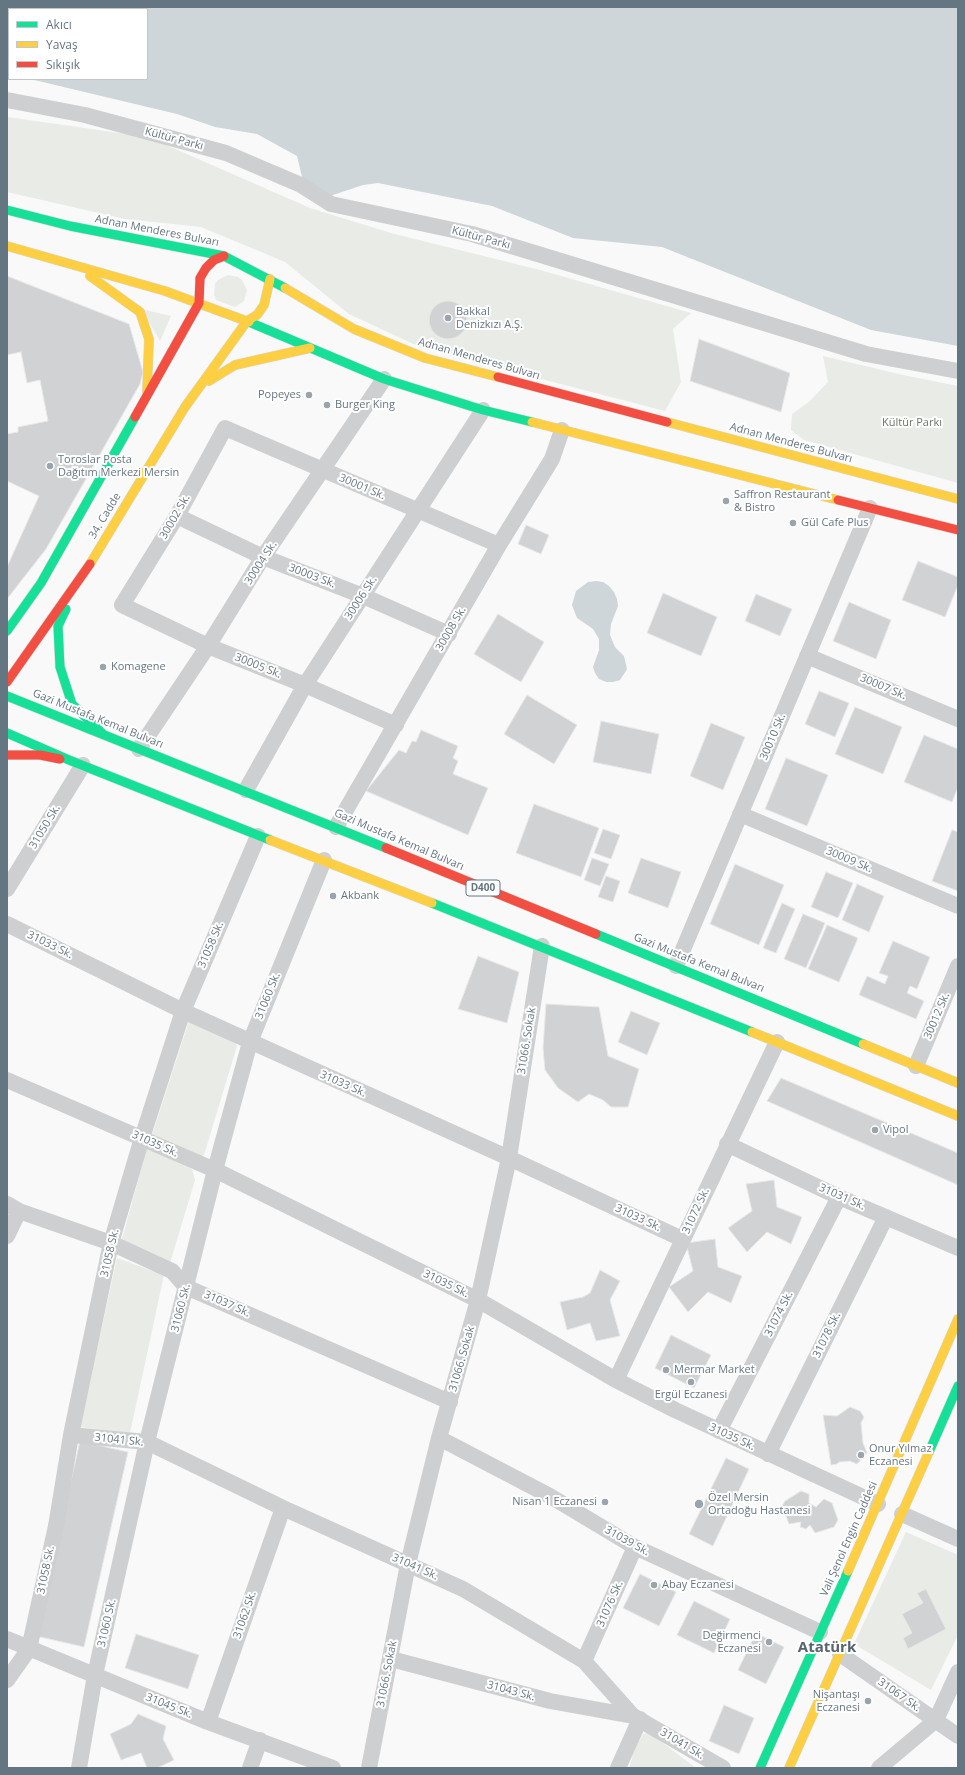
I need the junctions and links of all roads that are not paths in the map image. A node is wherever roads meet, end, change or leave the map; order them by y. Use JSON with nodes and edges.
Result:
{"nodes":[{"id":1,"x":7,"y":100,"type":"edge"},
{"id":2,"x":7,"y":210,"type":"edge"},
{"id":3,"x":7,"y":246,"type":"edge"},
{"id":4,"x":224,"y":256,"type":"junction"},
{"id":5,"x":78,"y":267,"type":"junction"},
{"id":6,"x":270,"y":279,"type":"junction"},
{"id":7,"x":199,"y":303,"type":"junction"},
{"id":8,"x":248,"y":321,"type":"junction"},
{"id":9,"x":310,"y":348,"type":"junction"},
{"id":10,"x":958,"y":371,"type":"edge"},
{"id":11,"x":384,"y":379,"type":"junction"},
{"id":12,"x":147,"y":396,"type":"junction"},
{"id":13,"x":185,"y":407,"type":"junction"},
{"id":14,"x":484,"y":410,"type":"junction"},
{"id":15,"x":225,"y":428,"type":"joint"},
{"id":16,"x":562,"y":430,"type":"junction"},
{"id":17,"x":323,"y":470,"type":"junction"},
{"id":18,"x":958,"y":499,"type":"edge"},
{"id":19,"x":870,"y":508,"type":"junction"},
{"id":20,"x":417,"y":510,"type":"junction"},
{"id":21,"x":176,"y":516,"type":"junction"},
{"id":22,"x":958,"y":530,"type":"edge"},
{"id":23,"x":499,"y":545,"type":"junction"},
{"id":24,"x":263,"y":557,"type":"junction"},
{"id":25,"x":81,"y":579,"type":"junction"},
{"id":26,"x":41,"y":584,"type":"junction"},
{"id":27,"x":363,"y":596,"type":"junction"},
{"id":28,"x":13,"y":605,"type":"dead end"},
{"id":29,"x":122,"y":605,"type":"joint"},
{"id":30,"x":7,"y":631,"type":"edge"},
{"id":31,"x":448,"y":634,"type":"junction"},
{"id":32,"x":208,"y":646,"type":"junction"},
{"id":33,"x":807,"y":656,"type":"junction"},
{"id":34,"x":7,"y":682,"type":"edge"},
{"id":35,"x":305,"y":685,"type":"junction"},
{"id":36,"x":7,"y":696,"type":"edge"},
{"id":37,"x":958,"y":719,"type":"edge"},
{"id":38,"x":396,"y":725,"type":"junction"},
{"id":39,"x":7,"y":733,"type":"edge"},
{"id":40,"x":104,"y":734,"type":"junction"},
{"id":41,"x":139,"y":748,"type":"junction"},
{"id":42,"x":7,"y":755,"type":"edge"},
{"id":43,"x":76,"y":763,"type":"junction"},
{"id":44,"x":246,"y":790,"type":"junction"},
{"id":45,"x":740,"y":814,"type":"junction"},
{"id":46,"x":336,"y":827,"type":"junction"},
{"id":47,"x":258,"y":836,"type":"junction"},
{"id":48,"x":324,"y":860,"type":"junction"},
{"id":49,"x":7,"y":889,"type":"edge"},
{"id":50,"x":958,"y":906,"type":"edge"},
{"id":51,"x":7,"y":924,"type":"edge"},
{"id":52,"x":542,"y":946,"type":"junction"},
{"id":53,"x":676,"y":966,"type":"junction"},
{"id":54,"x":958,"y":966,"type":"edge"},
{"id":55,"x":183,"y":1011,"type":"junction"},
{"id":56,"x":250,"y":1042,"type":"junction"},
{"id":57,"x":777,"y":1042,"type":"junction"},
{"id":58,"x":916,"y":1066,"type":"junction"},
{"id":59,"x":7,"y":1080,"type":"edge"},
{"id":60,"x":958,"y":1083,"type":"edge"},
{"id":61,"x":958,"y":1116,"type":"edge"},
{"id":62,"x":142,"y":1138,"type":"junction"},
{"id":63,"x":727,"y":1144,"type":"junction"},
{"id":64,"x":509,"y":1158,"type":"junction"},
{"id":65,"x":215,"y":1170,"type":"junction"},
{"id":66,"x":839,"y":1196,"type":"junction"},
{"id":67,"x":10,"y":1206,"type":"edge"},
{"id":68,"x":886,"y":1217,"type":"junction"},
{"id":69,"x":7,"y":1236,"type":"edge"},
{"id":70,"x":682,"y":1239,"type":"junction"},
{"id":71,"x":111,"y":1243,"type":"junction"},
{"id":72,"x":958,"y":1248,"type":"edge"},
{"id":73,"x":186,"y":1286,"type":"junction"},
{"id":74,"x":478,"y":1300,"type":"junction"},
{"id":75,"x":958,"y":1319,"type":"edge"},
{"id":76,"x":616,"y":1380,"type":"junction"},
{"id":77,"x":958,"y":1386,"type":"edge"},
{"id":78,"x":450,"y":1402,"type":"junction"},
{"id":79,"x":719,"y":1431,"type":"junction"},
{"id":80,"x":71,"y":1434,"type":"junction"},
{"id":81,"x":439,"y":1438,"type":"junction"},
{"id":82,"x":148,"y":1442,"type":"junction"},
{"id":83,"x":768,"y":1454,"type":"junction"},
{"id":84,"x":878,"y":1504,"type":"junction"},
{"id":85,"x":282,"y":1508,"type":"junction"},
{"id":86,"x":902,"y":1514,"type":"junction"},
{"id":87,"x":958,"y":1539,"type":"edge"},
{"id":88,"x":635,"y":1547,"type":"junction"},
{"id":89,"x":408,"y":1564,"type":"junction"},
{"id":90,"x":820,"y":1632,"type":"junction"},
{"id":91,"x":7,"y":1639,"type":"edge"},
{"id":92,"x":30,"y":1649,"type":"junction"},
{"id":93,"x":840,"y":1654,"type":"junction"},
{"id":94,"x":391,"y":1659,"type":"junction"},
{"id":95,"x":584,"y":1661,"type":"junction"},
{"id":96,"x":958,"y":1672,"type":"edge"},
{"id":97,"x":95,"y":1675,"type":"junction"},
{"id":98,"x":7,"y":1680,"type":"edge"},
{"id":99,"x":636,"y":1717,"type":"junction"},
{"id":100,"x":936,"y":1720,"type":"junction"},
{"id":101,"x":208,"y":1722,"type":"junction"},
{"id":102,"x":958,"y":1736,"type":"edge"},
{"id":103,"x":260,"y":1740,"type":"junction"},
{"id":104,"x":79,"y":1768,"type":"edge"},
{"id":105,"x":250,"y":1768,"type":"edge"},
{"id":106,"x":333,"y":1768,"type":"edge"},
{"id":107,"x":369,"y":1768,"type":"edge"},
{"id":108,"x":618,"y":1768,"type":"edge"},
{"id":109,"x":723,"y":1768,"type":"edge"},
{"id":110,"x":760,"y":1768,"type":"edge"},
{"id":111,"x":789,"y":1768,"type":"edge"},
{"id":112,"x":879,"y":1768,"type":"edge"}],
"edges":[{"from":1,"to":10,"type":"street","name":"Kültür Parkı"},
{"from":2,"to":4,"type":"main road","name":"Adnan Menderes Bulvarı"},
{"from":3,"to":5,"type":"main road"},
{"from":4,"to":6,"type":"main road","name":"Adnan Menderes Bulvarı"},
{"from":4,"to":7,"type":"main road"},
{"from":5,"to":7,"type":"main road"},
{"from":5,"to":12,"type":"main road"},
{"from":6,"to":8,"type":"main road"},
{"from":6,"to":18,"type":"main road","name":"Adnan Menderes Bulvarı"},
{"from":7,"to":8,"type":"main road"},
{"from":7,"to":12,"type":"main road","name":"34. Cadde"},
{"from":8,"to":9,"type":"main road"},
{"from":8,"to":13,"type":"main road","name":"34. Cadde"},
{"from":9,"to":11,"type":"main road"},
{"from":9,"to":13,"type":"main road"},
{"from":11,"to":14,"type":"main road"},
{"from":11,"to":17,"type":"street","name":"30004 Sk."},
{"from":12,"to":26,"type":"main road","name":"34. Cadde"},
{"from":13,"to":25,"type":"main road","name":"34. Cadde"},
{"from":14,"to":16,"type":"main road"},
{"from":14,"to":20,"type":"street","name":"30006 Sk."},
{"from":15,"to":17,"type":"street","name":"30001 Sk."},
{"from":15,"to":21,"type":"street","name":"30002 Sk."},
{"from":16,"to":19,"type":"main road"},
{"from":16,"to":23,"type":"street","name":"30008 Sk."},
{"from":17,"to":20,"type":"street","name":"30001 Sk."},
{"from":17,"to":24,"type":"street","name":"30004 Sk."},
{"from":19,"to":22,"type":"main road"},
{"from":19,"to":33,"type":"street","name":"30010 Sk."},
{"from":20,"to":23,"type":"street","name":"30001 Sk."},
{"from":20,"to":27,"type":"street","name":"30006 Sk."},
{"from":21,"to":24,"type":"street","name":"30003 Sk."},
{"from":21,"to":29,"type":"street","name":"30002 Sk."},
{"from":23,"to":31,"type":"street","name":"30008 Sk."},
{"from":24,"to":27,"type":"street","name":"30003 Sk."},
{"from":24,"to":32,"type":"street","name":"30004 Sk."},
{"from":25,"to":34,"type":"main road","name":"34. Cadde"},
{"from":25,"to":40,"type":"main road"},
{"from":26,"to":28,"type":"main road"},
{"from":26,"to":30,"type":"main road","name":"34. Cadde"},
{"from":27,"to":31,"type":"street","name":"30003 Sk."},
{"from":27,"to":35,"type":"street","name":"30006 Sk."},
{"from":29,"to":32,"type":"street","name":"30005 Sk."},
{"from":31,"to":38,"type":"street","name":"30008 Sk."},
{"from":32,"to":35,"type":"street","name":"30005 Sk."},
{"from":32,"to":41,"type":"street","name":"30004 Sk."},
{"from":33,"to":37,"type":"street","name":"30007 Sk."},
{"from":33,"to":45,"type":"street","name":"30010 Sk."},
{"from":35,"to":38,"type":"street","name":"30005 Sk."},
{"from":35,"to":44,"type":"street","name":"30006 Sk."},
{"from":36,"to":40,"type":"main road","name":"Gazi Mustafa Kemal Bulvarı","number":"D400"},
{"from":38,"to":46,"type":"street","name":"30008 Sk."},
{"from":39,"to":43,"type":"main road"},
{"from":40,"to":41,"type":"main road","name":"Gazi Mustafa Kemal Bulvarı","number":"D400"},
{"from":41,"to":44,"type":"main road","name":"Gazi Mustafa Kemal Bulvarı","number":"D400"},
{"from":42,"to":43,"type":"main road"},
{"from":43,"to":47,"type":"main road"},
{"from":43,"to":49,"type":"street","name":"31050 Sk."},
{"from":44,"to":46,"type":"main road","name":"Gazi Mustafa Kemal Bulvarı","number":"D400"},
{"from":45,"to":50,"type":"street","name":"30009 Sk."},
{"from":45,"to":53,"type":"street","name":"30010 Sk."},
{"from":46,"to":53,"type":"main road","name":"Gazi Mustafa Kemal Bulvarı","number":"D400"},
{"from":47,"to":48,"type":"main road"},
{"from":47,"to":55,"type":"street","name":"31058 Sk."},
{"from":48,"to":52,"type":"main road"},
{"from":48,"to":56,"type":"street","name":"31060 Sk."},
{"from":51,"to":55,"type":"street","name":"31033 Sk."},
{"from":52,"to":57,"type":"main road"},
{"from":52,"to":64,"type":"street","name":"31066. Sokak"},
{"from":53,"to":58,"type":"main road","name":"Gazi Mustafa Kemal Bulvarı","number":"D400"},
{"from":54,"to":58,"type":"street","name":"30012 Sk."},
{"from":55,"to":56,"type":"street","name":"31033 Sk."},
{"from":55,"to":62,"type":"street","name":"31058 Sk."},
{"from":56,"to":64,"type":"street","name":"31033 Sk."},
{"from":56,"to":65,"type":"street","name":"31060 Sk."},
{"from":57,"to":61,"type":"main road"},
{"from":57,"to":63,"type":"street","name":"31072 Sk."},
{"from":58,"to":60,"type":"main road","name":"Gazi Mustafa Kemal Bulvarı","number":"D400"},
{"from":59,"to":62,"type":"street","name":"31035 Sk."},
{"from":62,"to":65,"type":"street","name":"31035 Sk."},
{"from":62,"to":71,"type":"street","name":"31058 Sk."},
{"from":63,"to":66,"type":"street","name":"31031 Sk."},
{"from":63,"to":70,"type":"street","name":"31072 Sk."},
{"from":64,"to":70,"type":"street","name":"31033 Sk."},
{"from":64,"to":74,"type":"street","name":"31066. Sokak"},
{"from":65,"to":73,"type":"street","name":"31060 Sk."},
{"from":65,"to":74,"type":"street","name":"31035 Sk."},
{"from":66,"to":68,"type":"street","name":"31031 Sk."},
{"from":66,"to":79,"type":"street","name":"31074 Sk."},
{"from":67,"to":69,"type":"street"},
{"from":67,"to":71,"type":"street","name":"31037 Sk."},
{"from":68,"to":72,"type":"street","name":"31031 Sk."},
{"from":68,"to":83,"type":"street","name":"31078 Sk."},
{"from":70,"to":76,"type":"street","name":"31072 Sk."},
{"from":71,"to":73,"type":"street","name":"31037 Sk."},
{"from":71,"to":80,"type":"street","name":"31058 Sk."},
{"from":73,"to":78,"type":"street","name":"31037 Sk."},
{"from":73,"to":82,"type":"street","name":"31060 Sk."},
{"from":74,"to":76,"type":"street","name":"31035 Sk."},
{"from":74,"to":78,"type":"street","name":"31066. Sokak"},
{"from":75,"to":84,"type":"main road","name":"Vali Şenol Engin Caddesi"},
{"from":76,"to":79,"type":"street","name":"31035 Sk."},
{"from":77,"to":86,"type":"main road"},
{"from":78,"to":81,"type":"street","name":"31066. Sokak"},
{"from":79,"to":83,"type":"street","name":"31035 Sk."},
{"from":80,"to":82,"type":"street","name":"31041 Sk."},
{"from":80,"to":92,"type":"street","name":"31058 Sk."},
{"from":81,"to":88,"type":"street","name":"31039 Sk."},
{"from":81,"to":89,"type":"street","name":"31066. Sokak"},
{"from":82,"to":85,"type":"street","name":"31041 Sk."},
{"from":82,"to":97,"type":"street","name":"31060 Sk."},
{"from":83,"to":84,"type":"street","name":"31035 Sk."},
{"from":84,"to":90,"type":"main road","name":"Vali Şenol Engin Caddesi"},
{"from":85,"to":89,"type":"street","name":"31041 Sk."},
{"from":85,"to":101,"type":"street","name":"31062 Sk."},
{"from":86,"to":87,"type":"street"},
{"from":86,"to":93,"type":"main road"},
{"from":88,"to":90,"type":"street","name":"31039 Sk."},
{"from":88,"to":95,"type":"street","name":"31076 Sk."},
{"from":89,"to":94,"type":"street","name":"31066. Sokak"},
{"from":89,"to":95,"type":"street","name":"31041 Sk."},
{"from":90,"to":110,"type":"main road","name":"Vali Şenol Engin Caddesi"},
{"from":91,"to":92,"type":"street","name":"31045 Sk."},
{"from":92,"to":97,"type":"street","name":"31045 Sk."},
{"from":92,"to":98,"type":"street","name":"31058 Sk."},
{"from":93,"to":100,"type":"street","name":"31067 Sk."},
{"from":93,"to":111,"type":"main road"},
{"from":94,"to":99,"type":"street","name":"31043 Sk."},
{"from":94,"to":107,"type":"street","name":"31066. Sokak"},
{"from":95,"to":99,"type":"street","name":"31041 Sk."},
{"from":96,"to":100,"type":"street"},
{"from":97,"to":101,"type":"street","name":"31045 Sk."},
{"from":97,"to":104,"type":"street","name":"31060 Sk."},
{"from":99,"to":108,"type":"street"},
{"from":99,"to":109,"type":"street","name":"31041 Sk."},
{"from":100,"to":102,"type":"street","name":"31067 Sk."},
{"from":100,"to":112,"type":"street"},
{"from":101,"to":103,"type":"street","name":"31045 Sk."},
{"from":103,"to":105,"type":"street"},
{"from":103,"to":106,"type":"street","name":"31045 Sk."}]}
